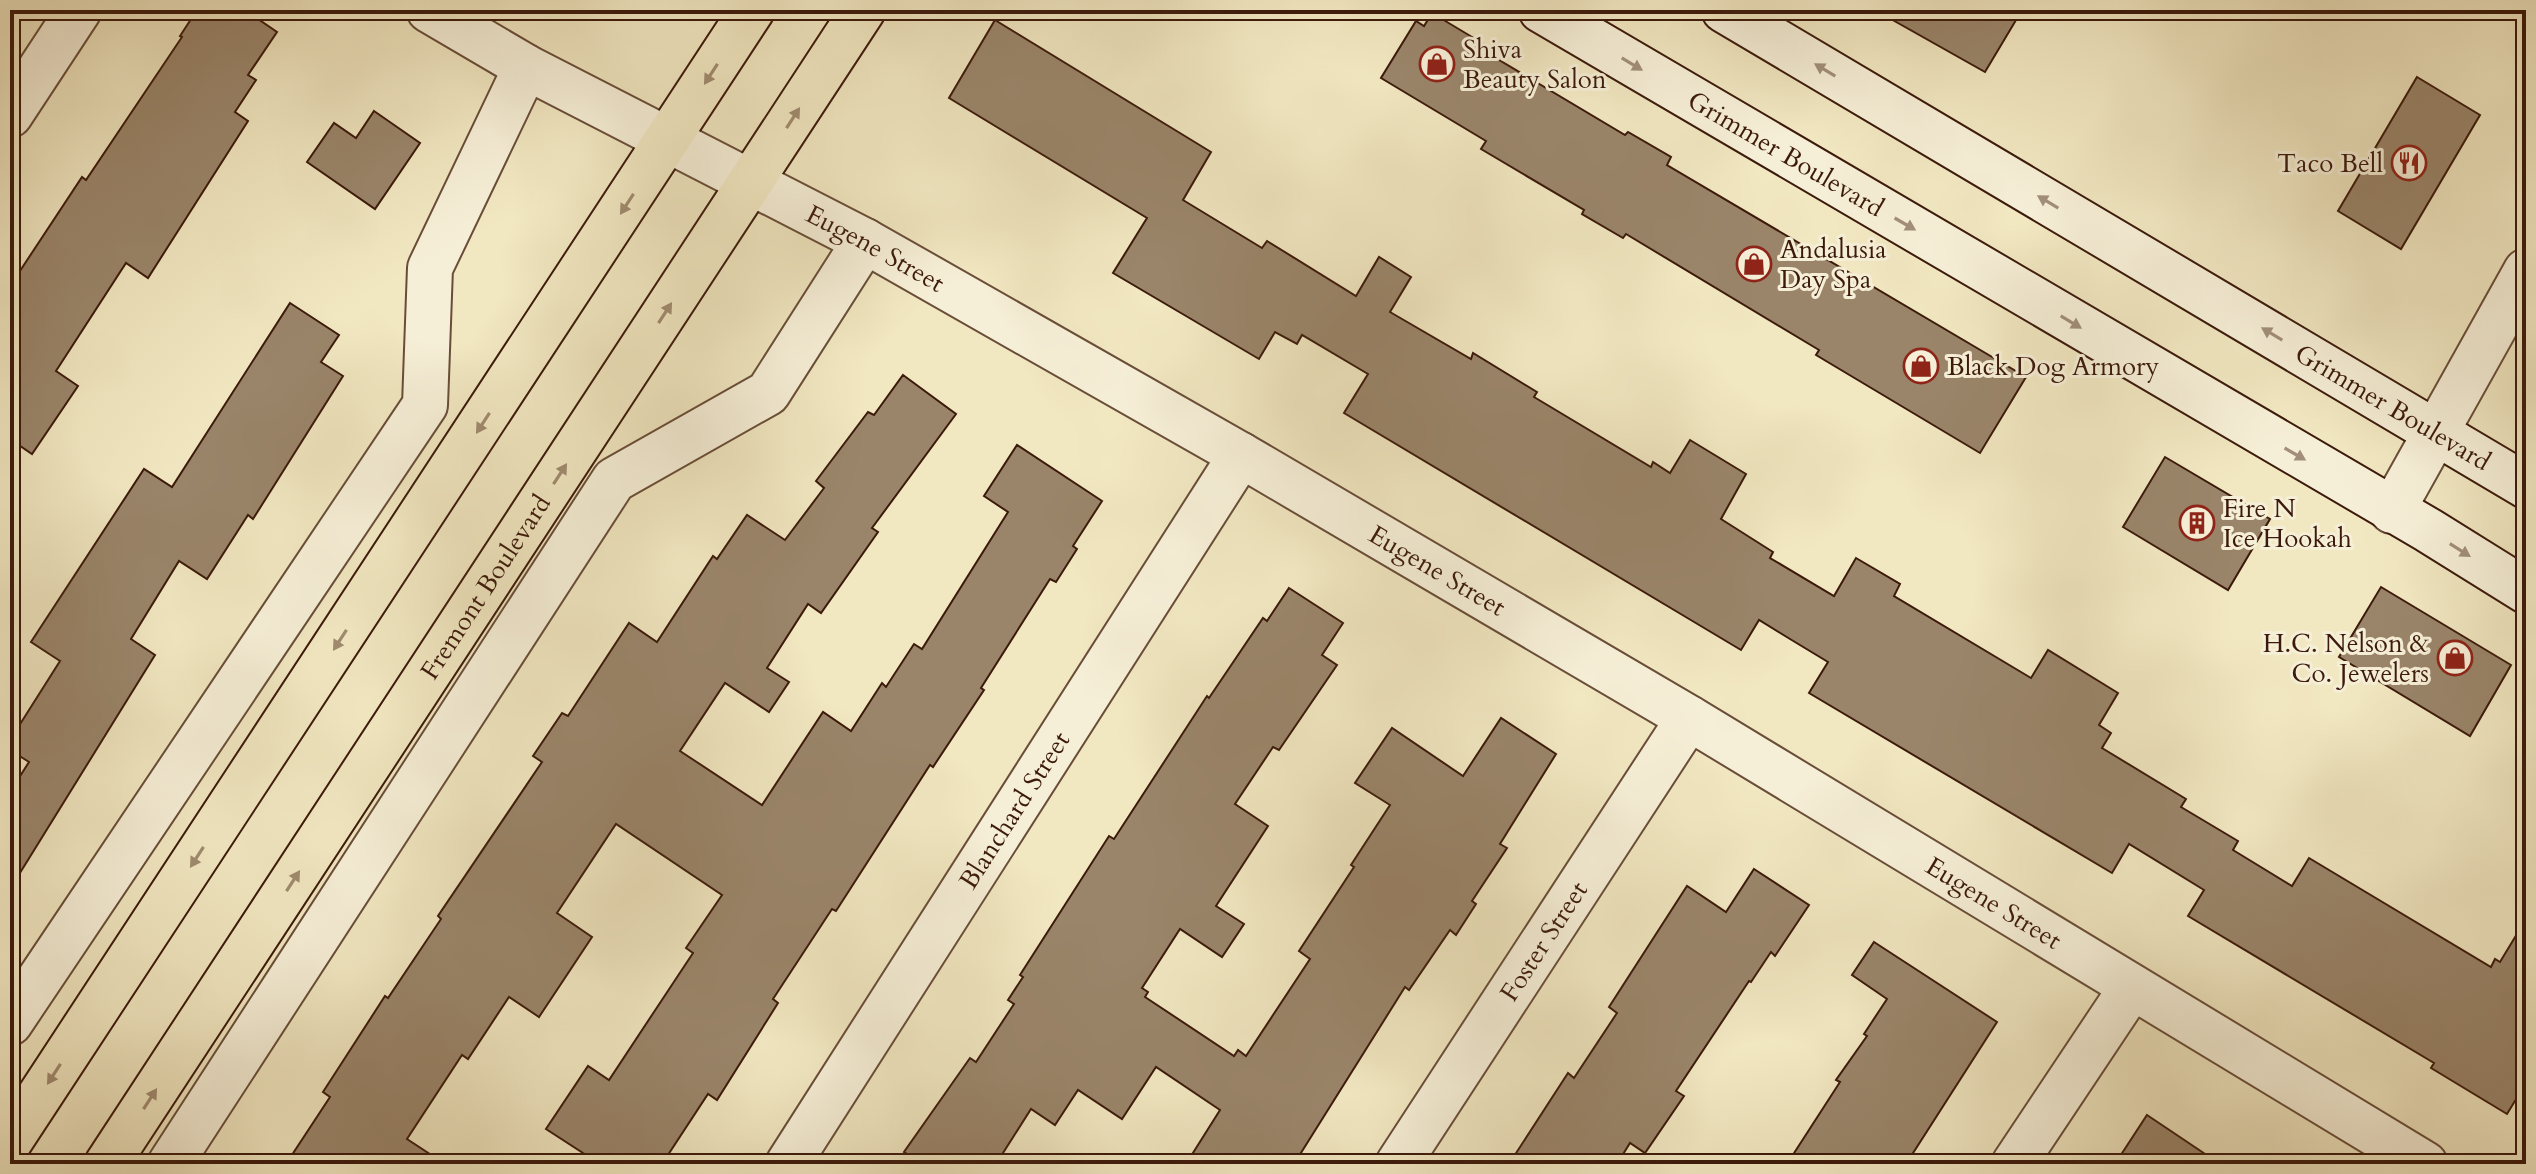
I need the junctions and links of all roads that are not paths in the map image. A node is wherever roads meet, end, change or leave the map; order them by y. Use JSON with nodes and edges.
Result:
{"nodes":[{"id":1,"x":79,"y":10,"type":"edge"},
{"id":2,"x":429,"y":10,"type":"edge"},
{"id":3,"x":752,"y":10,"type":"edge"},
{"id":4,"x":863,"y":10,"type":"edge"},
{"id":5,"x":1541,"y":10,"type":"edge"},
{"id":6,"x":1724,"y":10,"type":"edge"},
{"id":7,"x":526,"y":67,"type":"junction"},
{"id":8,"x":10,"y":115,"type":"edge"},
{"id":9,"x":670,"y":139,"type":"junction"},
{"id":10,"x":751,"y":183,"type":"junction"},
{"id":11,"x":865,"y":241,"type":"junction"},
{"id":12,"x":2526,"y":271,"type":"edge"},
{"id":13,"x":2436,"y":431,"type":"junction"},
{"id":14,"x":1241,"y":455,"type":"junction"},
{"id":15,"x":2526,"y":486,"type":"edge"},
{"id":16,"x":2392,"y":511,"type":"junction"},
{"id":17,"x":2526,"y":591,"type":"edge"},
{"id":18,"x":1689,"y":718,"type":"junction"},
{"id":19,"x":2132,"y":987,"type":"junction"},
{"id":20,"x":10,"y":1023,"type":"edge"},
{"id":21,"x":10,"y":1141,"type":"edge"},
{"id":22,"x":107,"y":1164,"type":"edge"},
{"id":23,"x":170,"y":1164,"type":"edge"},
{"id":24,"x":788,"y":1164,"type":"edge"},
{"id":25,"x":1398,"y":1164,"type":"edge"},
{"id":26,"x":2014,"y":1164,"type":"edge"},
{"id":27,"x":2425,"y":1164,"type":"edge"}],
"edges":[{"from":1,"to":8,"type":"street"},
{"from":2,"to":7,"type":"street","name":"Eugene Street"},
{"from":3,"to":9,"type":"main road","one_way":true},
{"from":10,"to":4,"type":"main road","name":"Fremont Boulevard","one_way":true},
{"from":5,"to":16,"type":"street","name":"Grimmer Boulevard","one_way":true},
{"from":13,"to":6,"type":"street","name":"Grimmer Boulevard","one_way":true},
{"from":7,"to":9,"type":"street","name":"Eugene Street"},
{"from":7,"to":20,"type":"street"},
{"from":9,"to":10,"type":"street","name":"Eugene Street"},
{"from":9,"to":21,"type":"main road","one_way":true},
{"from":10,"to":11,"type":"street","name":"Eugene Street"},
{"from":22,"to":10,"type":"main road","name":"Fremont Boulevard","one_way":true},
{"from":11,"to":14,"type":"street","name":"Eugene Street"},
{"from":11,"to":23,"type":"street","name":"Fremont Boulevard"},
{"from":12,"to":13,"type":"street"},
{"from":13,"to":15,"type":"street","name":"Grimmer Boulevard"},
{"from":13,"to":16,"type":"street"},
{"from":14,"to":18,"type":"street","name":"Eugene Street"},
{"from":14,"to":24,"type":"street","name":"Blanchard Street"},
{"from":16,"to":17,"type":"street","name":"Grimmer Boulevard","one_way":true},
{"from":18,"to":19,"type":"street","name":"Eugene Street"},
{"from":18,"to":25,"type":"street","name":"Foster Street"},
{"from":19,"to":26,"type":"street"},
{"from":19,"to":27,"type":"street","name":"Eugene Street"}]}
